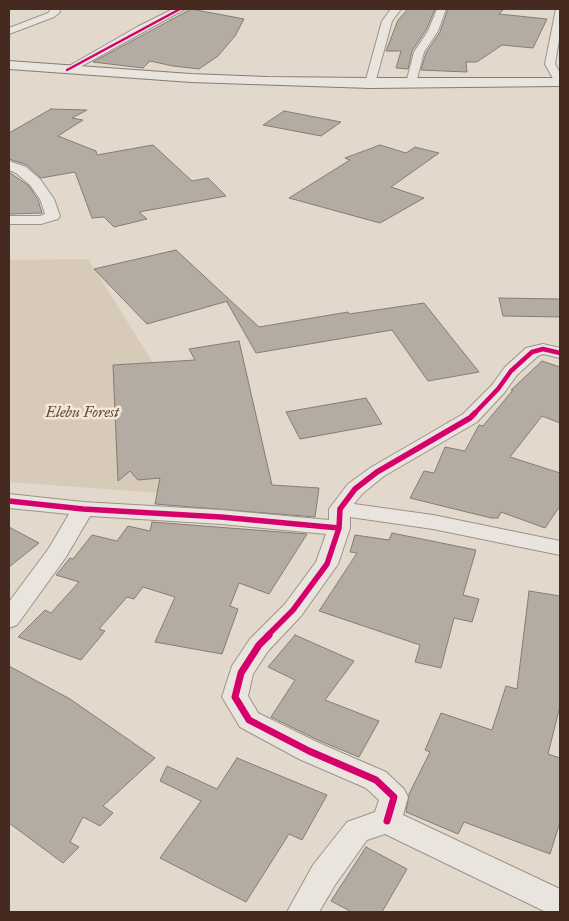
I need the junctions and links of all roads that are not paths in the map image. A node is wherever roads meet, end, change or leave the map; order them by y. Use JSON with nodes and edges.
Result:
{"nodes":[{"id":1,"x":56,"y":9,"type":"edge"},
{"id":2,"x":396,"y":9,"type":"edge"},
{"id":3,"x":441,"y":9,"type":"edge"},
{"id":4,"x":560,"y":9,"type":"edge"},
{"id":5,"x":180,"y":10,"type":"edge"},
{"id":6,"x":12,"y":28,"type":"edge"},
{"id":7,"x":9,"y":65,"type":"edge"},
{"id":8,"x":67,"y":70,"type":"junction"},
{"id":9,"x":560,"y":82,"type":"edge"},
{"id":10,"x":370,"y":83,"type":"junction"},
{"id":11,"x":411,"y":83,"type":"junction"},
{"id":12,"x":9,"y":165,"type":"edge"},
{"id":13,"x":9,"y":220,"type":"edge"},
{"id":14,"x":560,"y":353,"type":"edge"},
{"id":15,"x":9,"y":501,"type":"edge"},
{"id":16,"x":83,"y":509,"type":"junction"},
{"id":17,"x":339,"y":519,"type":"junction"},
{"id":18,"x":560,"y":548,"type":"edge"},
{"id":19,"x":9,"y":619,"type":"edge"},
{"id":20,"x":387,"y":821,"type":"junction"},
{"id":21,"x":560,"y":904,"type":"edge"},
{"id":22,"x":302,"y":912,"type":"edge"}],
"edges":[{"from":1,"to":6,"type":"street"},
{"from":2,"to":10,"type":"street"},
{"from":3,"to":11,"type":"street"},
{"from":4,"to":9,"type":"street"},
{"from":5,"to":8,"type":"street"},
{"from":7,"to":8,"type":"main road"},
{"from":8,"to":10,"type":"main road"},
{"from":9,"to":11,"type":"main road"},
{"from":10,"to":11,"type":"main road"},
{"from":12,"to":13,"type":"street"},
{"from":14,"to":17,"type":"street"},
{"from":15,"to":16,"type":"street"},
{"from":16,"to":17,"type":"street"},
{"from":16,"to":19,"type":"street"},
{"from":17,"to":18,"type":"street"},
{"from":17,"to":20,"type":"street"},
{"from":20,"to":21,"type":"street"},
{"from":20,"to":22,"type":"street"}]}
